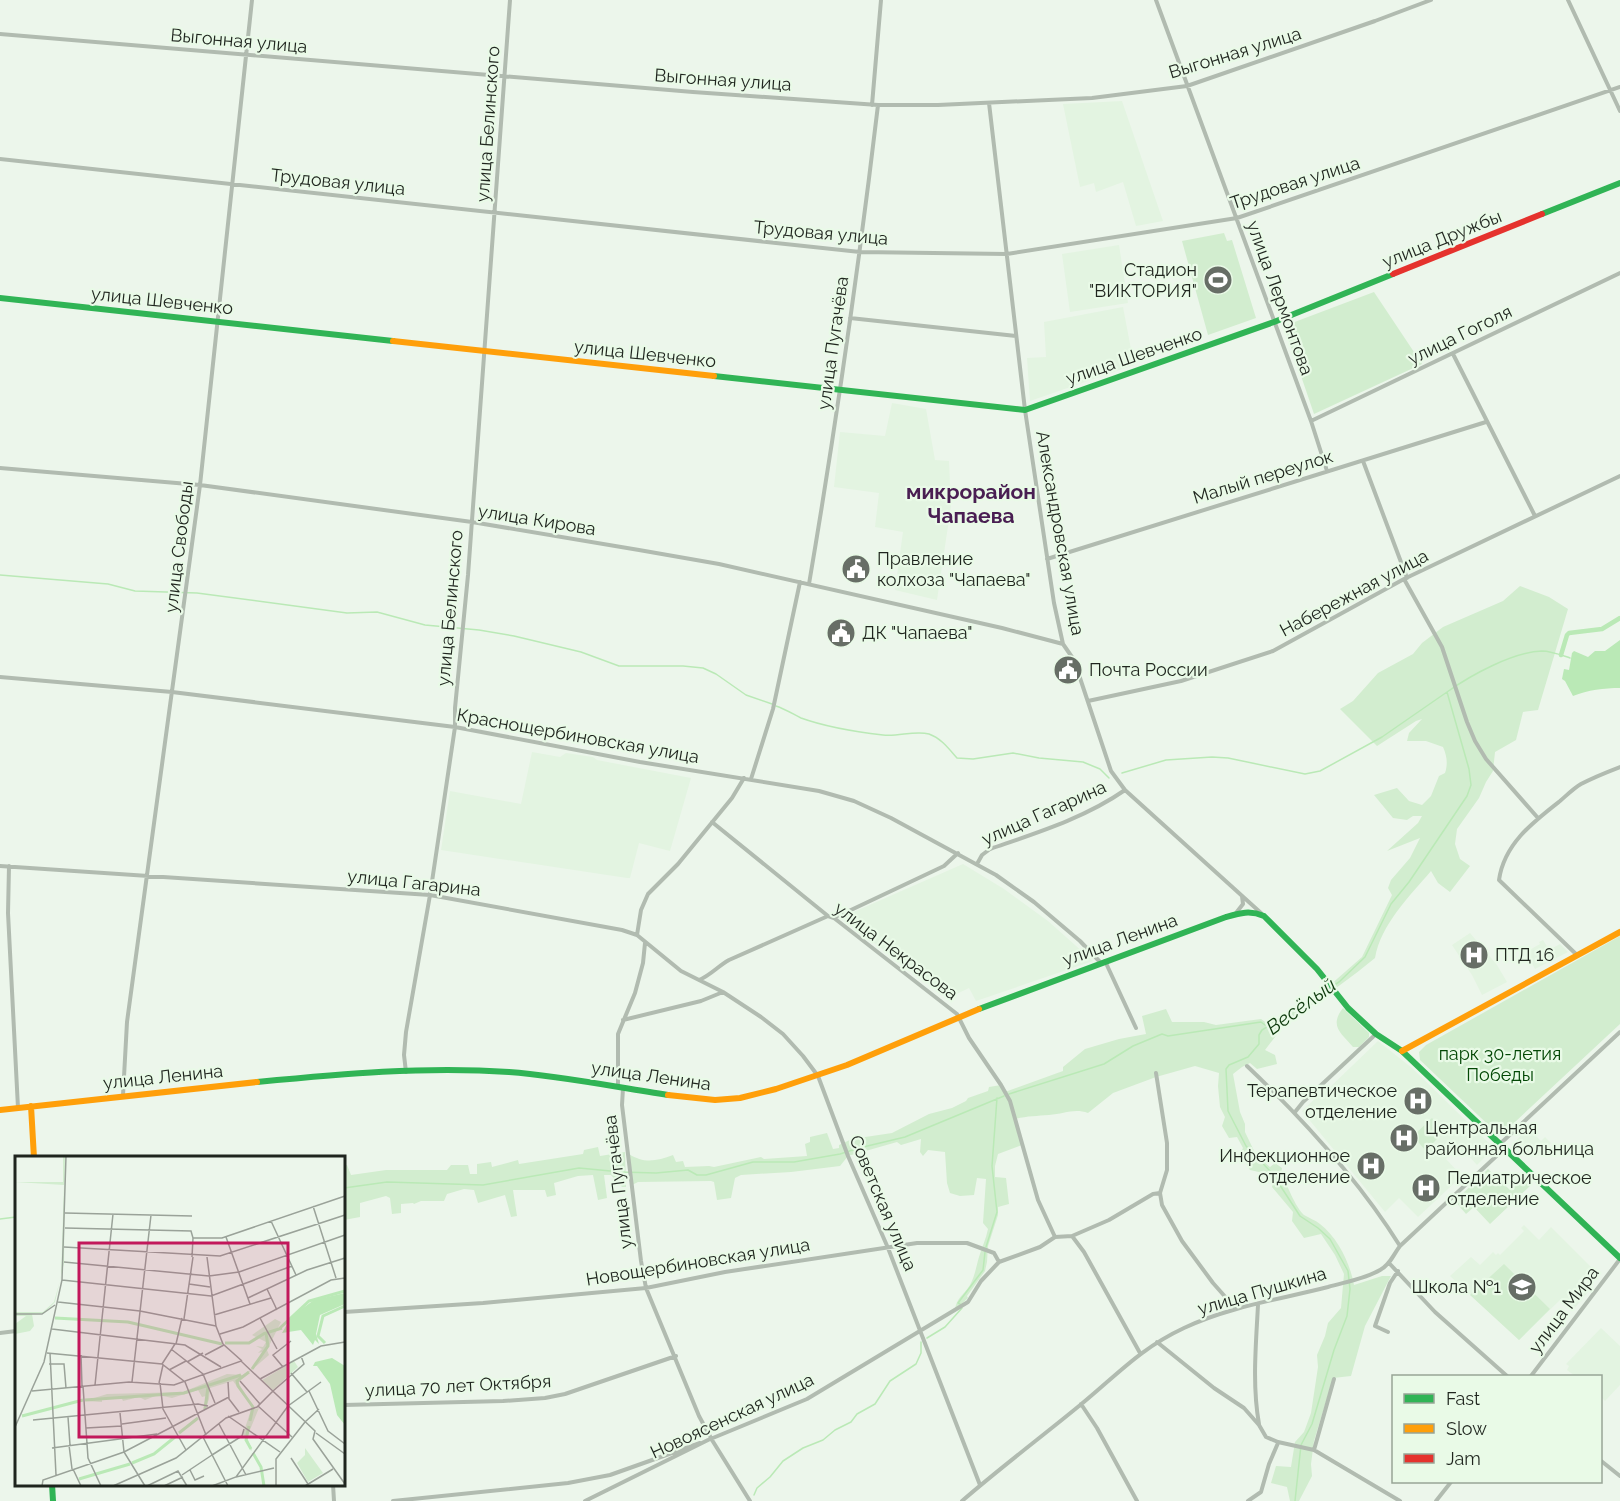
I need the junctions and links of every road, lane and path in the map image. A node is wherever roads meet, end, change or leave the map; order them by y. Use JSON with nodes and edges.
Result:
{"nodes":[{"id":1,"x":252,"y":0,"type":"edge"},
{"id":2,"x":510,"y":0,"type":"edge"},
{"id":3,"x":881,"y":0,"type":"edge"},
{"id":4,"x":1156,"y":0,"type":"edge"},
{"id":5,"x":1431,"y":0,"type":"edge"},
{"id":6,"x":1568,"y":0,"type":"edge"},
{"id":7,"x":0,"y":34,"type":"edge"},
{"id":8,"x":246,"y":55,"type":"junction"},
{"id":9,"x":505,"y":75,"type":"junction"},
{"id":10,"x":1187,"y":86,"type":"junction"},
{"id":11,"x":1620,"y":87,"type":"edge"},
{"id":12,"x":1611,"y":90,"type":"junction"},
{"id":13,"x":989,"y":103,"type":"junction"},
{"id":14,"x":875,"y":105,"type":"junction"},
{"id":15,"x":1620,"y":111,"type":"edge"},
{"id":16,"x":0,"y":159,"type":"edge"},
{"id":17,"x":1620,"y":183,"type":"edge"},
{"id":18,"x":231,"y":184,"type":"junction"},
{"id":19,"x":495,"y":212,"type":"junction"},
{"id":20,"x":1237,"y":218,"type":"junction"},
{"id":21,"x":860,"y":252,"type":"junction"},
{"id":22,"x":1007,"y":254,"type":"junction"},
{"id":23,"x":1620,"y":273,"type":"edge"},
{"id":24,"x":0,"y":298,"type":"edge"},
{"id":25,"x":850,"y":318,"type":"junction"},
{"id":26,"x":218,"y":322,"type":"junction"},
{"id":27,"x":1274,"y":322,"type":"junction"},
{"id":28,"x":1016,"y":336,"type":"junction"},
{"id":29,"x":484,"y":352,"type":"junction"},
{"id":30,"x":1453,"y":354,"type":"junction"},
{"id":31,"x":840,"y":390,"type":"junction"},
{"id":32,"x":1024,"y":410,"type":"junction"},
{"id":33,"x":1311,"y":421,"type":"junction"},
{"id":34,"x":1486,"y":422,"type":"junction"},
{"id":35,"x":1363,"y":460,"type":"junction"},
{"id":36,"x":0,"y":468,"type":"edge"},
{"id":37,"x":1327,"y":471,"type":"junction"},
{"id":38,"x":1620,"y":476,"type":"edge"},
{"id":39,"x":200,"y":485,"type":"junction"},
{"id":40,"x":1535,"y":516,"type":"junction"},
{"id":41,"x":472,"y":522,"type":"junction"},
{"id":42,"x":1047,"y":559,"type":"junction"},
{"id":43,"x":1405,"y":579,"type":"junction"},
{"id":44,"x":800,"y":582,"type":"junction"},
{"id":45,"x":809,"y":584,"type":"junction"},
{"id":46,"x":1063,"y":644,"type":"junction"},
{"id":47,"x":0,"y":677,"type":"edge"},
{"id":48,"x":172,"y":692,"type":"junction"},
{"id":49,"x":1088,"y":701,"type":"junction"},
{"id":50,"x":455,"y":727,"type":"junction"},
{"id":51,"x":1620,"y":767,"type":"edge"},
{"id":52,"x":744,"y":778,"type":"junction"},
{"id":53,"x":751,"y":779,"type":"junction"},
{"id":54,"x":1125,"y":790,"type":"junction"},
{"id":55,"x":1538,"y":818,"type":"junction"},
{"id":56,"x":712,"y":822,"type":"junction"},
{"id":57,"x":958,"y":853,"type":"junction"},
{"id":58,"x":977,"y":864,"type":"junction"},
{"id":59,"x":0,"y":866,"type":"edge"},
{"id":60,"x":9,"y":866,"type":"junction"},
{"id":61,"x":148,"y":875,"type":"junction"},
{"id":62,"x":430,"y":895,"type":"junction"},
{"id":63,"x":1242,"y":895,"type":"junction"},
{"id":64,"x":844,"y":912,"type":"junction"},
{"id":65,"x":1236,"y":914,"type":"junction"},
{"id":66,"x":828,"y":916,"type":"junction"},
{"id":67,"x":1264,"y":916,"type":"junction"},
{"id":68,"x":834,"y":918,"type":"junction"},
{"id":69,"x":843,"y":925,"type":"junction"},
{"id":70,"x":1620,"y":932,"type":"edge"},
{"id":71,"x":637,"y":934,"type":"junction"},
{"id":72,"x":645,"y":942,"type":"junction"},
{"id":73,"x":1578,"y":956,"type":"junction"},
{"id":74,"x":1103,"y":962,"type":"junction"},
{"id":75,"x":699,"y":980,"type":"junction"},
{"id":76,"x":723,"y":992,"type":"junction"},
{"id":77,"x":959,"y":1018,"type":"junction"},
{"id":78,"x":622,"y":1021,"type":"junction"},
{"id":79,"x":1136,"y":1028,"type":"dead end"},
{"id":80,"x":1620,"y":1032,"type":"edge"},
{"id":81,"x":1376,"y":1034,"type":"junction"},
{"id":82,"x":1401,"y":1051,"type":"junction"},
{"id":83,"x":1247,"y":1066,"type":"dead end"},
{"id":84,"x":406,"y":1072,"type":"junction"},
{"id":85,"x":1156,"y":1073,"type":"dead end"},
{"id":86,"x":818,"y":1076,"type":"junction"},
{"id":87,"x":621,"y":1087,"type":"junction"},
{"id":88,"x":123,"y":1095,"type":"junction"},
{"id":89,"x":31,"y":1106,"type":"junction"},
{"id":90,"x":18,"y":1108,"type":"junction"},
{"id":91,"x":0,"y":1110,"type":"edge"},
{"id":92,"x":1295,"y":1112,"type":"junction"},
{"id":93,"x":1504,"y":1145,"type":"junction"},
{"id":94,"x":34,"y":1156,"type":"edge"},
{"id":95,"x":1160,"y":1193,"type":"junction"},
{"id":96,"x":1072,"y":1236,"type":"junction"},
{"id":97,"x":1055,"y":1237,"type":"junction"},
{"id":98,"x":1400,"y":1246,"type":"junction"},
{"id":99,"x":888,"y":1248,"type":"junction"},
{"id":100,"x":1620,"y":1258,"type":"edge"},
{"id":101,"x":999,"y":1262,"type":"junction"},
{"id":102,"x":1389,"y":1263,"type":"junction"},
{"id":103,"x":1398,"y":1271,"type":"junction"},
{"id":104,"x":646,"y":1288,"type":"junction"},
{"id":105,"x":1258,"y":1305,"type":"junction"},
{"id":106,"x":1236,"y":1309,"type":"junction"},
{"id":107,"x":345,"y":1312,"type":"edge"},
{"id":108,"x":920,"y":1330,"type":"junction"},
{"id":109,"x":15,"y":1331,"type":"edge"},
{"id":110,"x":1389,"y":1332,"type":"dead end"},
{"id":111,"x":0,"y":1333,"type":"edge"},
{"id":112,"x":1157,"y":1342,"type":"junction"},
{"id":113,"x":1140,"y":1353,"type":"junction"},
{"id":114,"x":676,"y":1356,"type":"junction"},
{"id":115,"x":1505,"y":1375,"type":"edge"},
{"id":116,"x":1532,"y":1375,"type":"edge"},
{"id":117,"x":1334,"y":1379,"type":"dead end"},
{"id":118,"x":1081,"y":1404,"type":"junction"},
{"id":119,"x":345,"y":1405,"type":"edge"},
{"id":120,"x":1256,"y":1407,"type":"junction"},
{"id":121,"x":1248,"y":1412,"type":"junction"},
{"id":122,"x":1259,"y":1425,"type":"junction"},
{"id":123,"x":710,"y":1440,"type":"junction"},
{"id":124,"x":1278,"y":1443,"type":"junction"},
{"id":125,"x":1314,"y":1450,"type":"junction"},
{"id":126,"x":1602,"y":1462,"type":"edge"},
{"id":127,"x":1620,"y":1476,"type":"edge"},
{"id":128,"x":1450,"y":1483,"type":"edge"},
{"id":129,"x":980,"y":1485,"type":"junction"},
{"id":130,"x":52,"y":1486,"type":"edge"},
{"id":131,"x":333,"y":1486,"type":"edge"},
{"id":132,"x":53,"y":1501,"type":"edge"},
{"id":133,"x":334,"y":1501,"type":"edge"},
{"id":134,"x":393,"y":1501,"type":"edge"},
{"id":135,"x":585,"y":1501,"type":"edge"},
{"id":136,"x":750,"y":1501,"type":"edge"},
{"id":137,"x":962,"y":1501,"type":"edge"},
{"id":138,"x":1137,"y":1501,"type":"edge"},
{"id":139,"x":1248,"y":1501,"type":"edge"},
{"id":140,"x":1400,"y":1501,"type":"edge"},
{"id":141,"x":1436,"y":1501,"type":"edge"}],
"edges":[{"from":1,"to":8,"type":"street","name":"улица Свободы"},
{"from":2,"to":9,"type":"street","name":"улица Белинского"},
{"from":3,"to":14,"type":"street","name":"улица Пугачёва"},
{"from":4,"to":10,"type":"street","name":"улица Лермонтова"},
{"from":5,"to":10,"type":"street","name":"Выгонная улица"},
{"from":6,"to":12,"type":"street"},
{"from":7,"to":8,"type":"street","name":"Выгонная улица"},
{"from":8,"to":9,"type":"street","name":"Выгонная улица"},
{"from":8,"to":18,"type":"street","name":"улица Свободы"},
{"from":9,"to":14,"type":"street","name":"Выгонная улица"},
{"from":9,"to":19,"type":"street","name":"улица Белинского"},
{"from":10,"to":13,"type":"street","name":"Выгонная улица"},
{"from":10,"to":20,"type":"street","name":"улица Лермонтова"},
{"from":11,"to":12,"type":"street","name":"Трудовая улица"},
{"from":12,"to":15,"type":"street"},
{"from":12,"to":20,"type":"street","name":"Трудовая улица"},
{"from":13,"to":14,"type":"street","name":"Выгонная улица"},
{"from":13,"to":22,"type":"street","name":"Александровская улица"},
{"from":14,"to":21,"type":"street","name":"улица Пугачёва"},
{"from":16,"to":18,"type":"street","name":"Трудовая улица"},
{"from":17,"to":27,"type":"main road","name":"улица Дружбы"},
{"from":18,"to":19,"type":"street","name":"Трудовая улица"},
{"from":18,"to":26,"type":"street","name":"улица Свободы"},
{"from":19,"to":21,"type":"street","name":"Трудовая улица"},
{"from":19,"to":29,"type":"street","name":"улица Белинского"},
{"from":20,"to":22,"type":"street","name":"Трудовая улица"},
{"from":20,"to":27,"type":"street","name":"улица Лермонтова"},
{"from":21,"to":22,"type":"street","name":"Трудовая улица"},
{"from":21,"to":25,"type":"street","name":"улица Пугачёва"},
{"from":22,"to":28,"type":"street","name":"Александровская улица"},
{"from":23,"to":30,"type":"street","name":"улица Гоголя"},
{"from":24,"to":26,"type":"main road","name":"улица Шевченко"},
{"from":25,"to":28,"type":"street"},
{"from":25,"to":31,"type":"street","name":"улица Пугачёва"},
{"from":26,"to":29,"type":"main road","name":"улица Шевченко"},
{"from":26,"to":39,"type":"street","name":"улица Свободы"},
{"from":27,"to":32,"type":"main road","name":"улица Шевченко"},
{"from":27,"to":33,"type":"street","name":"улица Лермонтова"},
{"from":28,"to":32,"type":"street","name":"Александровская улица"},
{"from":29,"to":31,"type":"main road","name":"улица Шевченко"},
{"from":29,"to":41,"type":"street","name":"улица Белинского"},
{"from":30,"to":33,"type":"street","name":"улица Гоголя"},
{"from":30,"to":34,"type":"street"},
{"from":31,"to":32,"type":"main road","name":"улица Шевченко"},
{"from":31,"to":45,"type":"street","name":"улица Пугачёва"},
{"from":32,"to":42,"type":"street","name":"Александровская улица"},
{"from":33,"to":37,"type":"street","name":"улица Лермонтова"},
{"from":34,"to":35,"type":"street","name":"Малый переулок"},
{"from":34,"to":40,"type":"street"},
{"from":35,"to":37,"type":"street","name":"Малый переулок"},
{"from":35,"to":43,"type":"street"},
{"from":36,"to":39,"type":"street","name":"улица Кирова"},
{"from":37,"to":42,"type":"street","name":"Малый переулок"},
{"from":38,"to":40,"type":"street","name":"Набережная улица"},
{"from":39,"to":41,"type":"street","name":"улица Кирова"},
{"from":39,"to":48,"type":"street","name":"улица Свободы"},
{"from":40,"to":43,"type":"street","name":"Набережная улица"},
{"from":41,"to":44,"type":"street","name":"улица Кирова"},
{"from":41,"to":50,"type":"street","name":"улица Белинского"},
{"from":42,"to":46,"type":"street","name":"Александровская улица"},
{"from":43,"to":49,"type":"street","name":"Набережная улица"},
{"from":43,"to":55,"type":"street"},
{"from":44,"to":45,"type":"street","name":"улица Кирова"},
{"from":44,"to":53,"type":"street"},
{"from":45,"to":46,"type":"street","name":"улица Кирова"},
{"from":46,"to":49,"type":"street","name":"Александровская улица"},
{"from":47,"to":48,"type":"street","name":"Краснощербиновская улица"},
{"from":48,"to":50,"type":"street","name":"Краснощербиновская улица"},
{"from":48,"to":61,"type":"street","name":"улица Свободы"},
{"from":49,"to":54,"type":"street","name":"Александровская улица"},
{"from":50,"to":52,"type":"street","name":"Краснощербиновская улица"},
{"from":50,"to":62,"type":"street","name":"улица Белинского"},
{"from":51,"to":55,"type":"street"},
{"from":52,"to":53,"type":"street","name":"Краснощербиновская улица"},
{"from":52,"to":56,"type":"street"},
{"from":53,"to":57,"type":"street","name":"Краснощербиновская улица"},
{"from":54,"to":58,"type":"street","name":"улица Гагарина"},
{"from":54,"to":63,"type":"street","name":"Александровская улица"},
{"from":55,"to":73,"type":"street"},
{"from":56,"to":66,"type":"street","name":"улица Некрасова"},
{"from":56,"to":71,"type":"street"},
{"from":57,"to":58,"type":"street","name":"Краснощербиновская улица"},
{"from":57,"to":64,"type":"street"},
{"from":58,"to":74,"type":"street","name":"Краснощербиновская улица"},
{"from":59,"to":60,"type":"street","name":"улица Гагарина"},
{"from":60,"to":61,"type":"street","name":"улица Гагарина"},
{"from":60,"to":90,"type":"street"},
{"from":61,"to":62,"type":"street","name":"улица Гагарина"},
{"from":61,"to":88,"type":"street","name":"улица Свободы"},
{"from":62,"to":71,"type":"street","name":"улица Гагарина"},
{"from":62,"to":84,"type":"street","name":"улица Белинского"},
{"from":63,"to":65,"type":"street"},
{"from":63,"to":67,"type":"street","name":"Александровская улица"},
{"from":64,"to":68,"type":"street"},
{"from":64,"to":69,"type":"street"},
{"from":65,"to":67,"type":"main road","name":"улица Ленина"},
{"from":65,"to":74,"type":"main road","name":"улица Ленина"},
{"from":66,"to":68,"type":"street","name":"улица Некрасова"},
{"from":66,"to":75,"type":"street"},
{"from":67,"to":81,"type":"main road","name":"Александровская улица"},
{"from":68,"to":69,"type":"street","name":"улица Некрасова"},
{"from":69,"to":77,"type":"street","name":"улица Некрасова"},
{"from":70,"to":73,"type":"main road"},
{"from":71,"to":72,"type":"street"},
{"from":72,"to":75,"type":"street"},
{"from":72,"to":78,"type":"street","name":"улица Пугачёва"},
{"from":73,"to":82,"type":"main road"},
{"from":74,"to":77,"type":"main road","name":"улица Ленина"},
{"from":74,"to":79,"type":"street","name":"Краснощербиновская улица"},
{"from":75,"to":76,"type":"street","name":"Советская улица"},
{"from":76,"to":78,"type":"street"},
{"from":76,"to":86,"type":"street","name":"Советская улица"},
{"from":77,"to":86,"type":"main road","name":"улица Ленина"},
{"from":77,"to":97,"type":"street","name":"улица Некрасова"},
{"from":78,"to":87,"type":"street","name":"улица Пугачёва"},
{"from":80,"to":93,"type":"street"},
{"from":81,"to":82,"type":"main road","name":"Александровская улица"},
{"from":81,"to":92,"type":"street"},
{"from":82,"to":93,"type":"main road","name":"Александровская улица"},
{"from":83,"to":92,"type":"street"},
{"from":84,"to":87,"type":"main road","name":"улица Ленина"},
{"from":84,"to":88,"type":"main road","name":"улица Ленина"},
{"from":85,"to":95,"type":"street"},
{"from":86,"to":87,"type":"main road","name":"улица Ленина"},
{"from":86,"to":99,"type":"street","name":"Советская улица"},
{"from":87,"to":104,"type":"street","name":"улица Пугачёва"},
{"from":88,"to":89,"type":"main road","name":"улица Ленина"},
{"from":89,"to":90,"type":"main road","name":"улица Ленина"},
{"from":89,"to":94,"type":"main road"},
{"from":90,"to":91,"type":"main road","name":"улица Ленина"},
{"from":92,"to":98,"type":"street"},
{"from":93,"to":98,"type":"street"},
{"from":93,"to":100,"type":"main road","name":"Александровская улица"},
{"from":95,"to":96,"type":"street"},
{"from":95,"to":106,"type":"street"},
{"from":96,"to":97,"type":"street"},
{"from":96,"to":113,"type":"street"},
{"from":97,"to":101,"type":"street"},
{"from":98,"to":102,"type":"street"},
{"from":99,"to":101,"type":"street","name":"Новощербиновская улица"},
{"from":99,"to":104,"type":"street","name":"Новощербиновская улица"},
{"from":99,"to":108,"type":"street","name":"Советская улица"},
{"from":100,"to":116,"type":"street","name":"улица Мира"},
{"from":101,"to":108,"type":"street","name":"Новоясенская улица"},
{"from":102,"to":103,"type":"street"},
{"from":102,"to":105,"type":"street","name":"улица Пушкина"},
{"from":103,"to":110,"type":"street"},
{"from":103,"to":115,"type":"street"},
{"from":104,"to":107,"type":"street","name":"Новощербиновская улица"},
{"from":104,"to":114,"type":"street","name":"улица Пугачёва"},
{"from":105,"to":106,"type":"street","name":"улица Пушкина"},
{"from":105,"to":120,"type":"street"},
{"from":106,"to":112,"type":"street","name":"улица Пушкина"},
{"from":108,"to":123,"type":"street","name":"Новоясенская улица"},
{"from":108,"to":129,"type":"street","name":"Советская улица"},
{"from":109,"to":111,"type":"street"},
{"from":112,"to":113,"type":"street","name":"улица Пушкина"},
{"from":112,"to":121,"type":"street"},
{"from":113,"to":118,"type":"street","name":"улица Пушкина"},
{"from":114,"to":119,"type":"street","name":"улица 70 лет Октября"},
{"from":114,"to":123,"type":"street","name":"улица Пугачёва"},
{"from":117,"to":125,"type":"street"},
{"from":118,"to":129,"type":"street","name":"улица Пушкина"},
{"from":118,"to":138,"type":"street"},
{"from":120,"to":121,"type":"street"},
{"from":120,"to":122,"type":"street"},
{"from":121,"to":122,"type":"street"},
{"from":122,"to":124,"type":"street"},
{"from":123,"to":134,"type":"street"},
{"from":123,"to":135,"type":"street","name":"Новоясенская улица"},
{"from":123,"to":136,"type":"street","name":"улица Пугачёва"},
{"from":124,"to":125,"type":"street"},
{"from":124,"to":139,"type":"street"},
{"from":125,"to":140,"type":"street"},
{"from":126,"to":127,"type":"street"},
{"from":128,"to":141,"type":"street"},
{"from":129,"to":137,"type":"street","name":"улица Пушкина"},
{"from":130,"to":132,"type":"main road"},
{"from":131,"to":133,"type":"street"}]}
